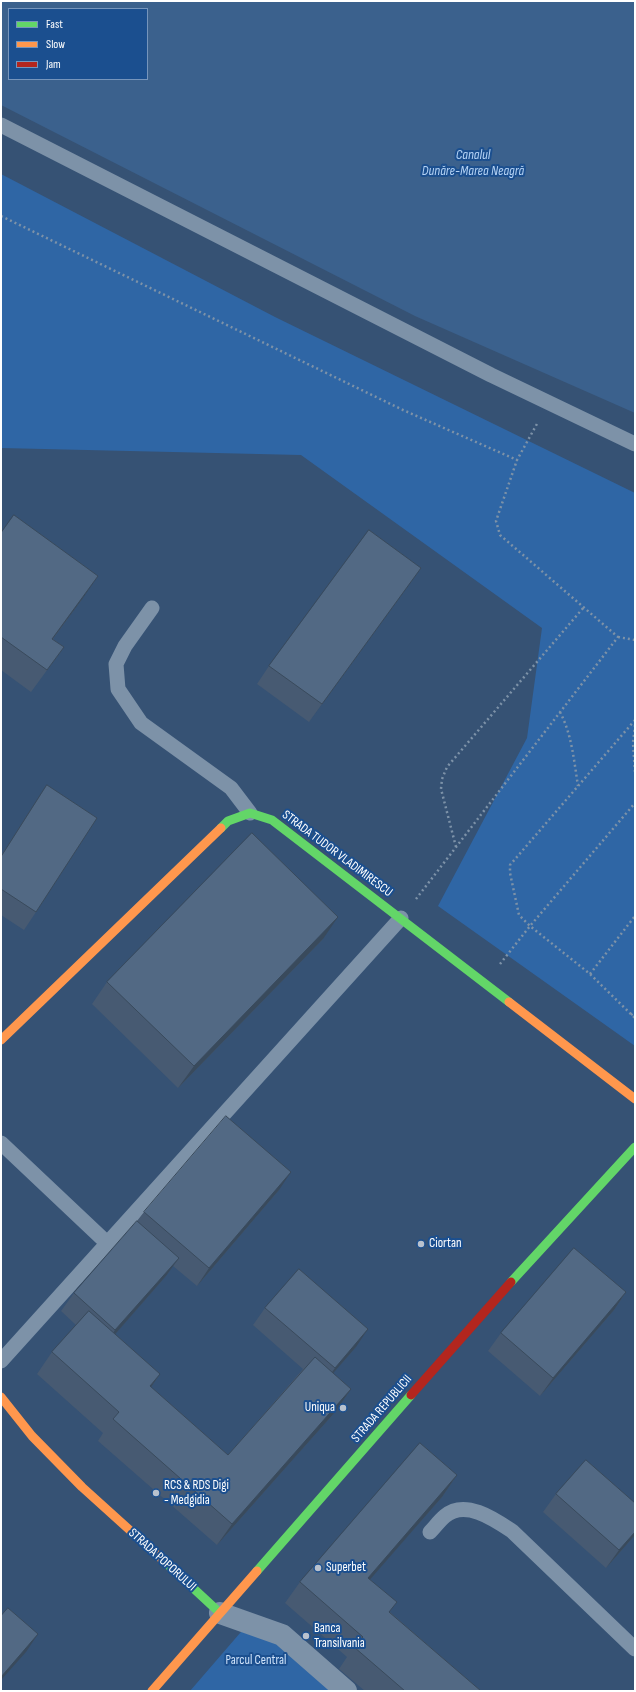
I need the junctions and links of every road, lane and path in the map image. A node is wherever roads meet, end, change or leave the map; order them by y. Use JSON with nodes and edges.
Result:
{"nodes":[{"id":1,"x":1,"y":125,"type":"edge"},
{"id":2,"x":1,"y":216,"type":"edge"},
{"id":3,"x":548,"y":403,"type":"junction"},
{"id":4,"x":635,"y":444,"type":"edge"},
{"id":5,"x":517,"y":460,"type":"junction"},
{"id":6,"x":584,"y":607,"type":"junction"},
{"id":7,"x":152,"y":608,"type":"dead end"},
{"id":8,"x":618,"y":637,"type":"junction"},
{"id":9,"x":635,"y":640,"type":"edge"},
{"id":10,"x":560,"y":712,"type":"junction"},
{"id":11,"x":635,"y":720,"type":"edge"},
{"id":12,"x":635,"y":725,"type":"edge"},
{"id":13,"x":635,"y":773,"type":"edge"},
{"id":14,"x":578,"y":787,"type":"junction"},
{"id":15,"x":635,"y":802,"type":"edge"},
{"id":16,"x":250,"y":813,"type":"junction"},
{"id":17,"x":456,"y":847,"type":"junction"},
{"id":18,"x":635,"y":916,"type":"edge"},
{"id":19,"x":401,"y":918,"type":"junction"},
{"id":20,"x":530,"y":926,"type":"junction"},
{"id":21,"x":590,"y":974,"type":"junction"},
{"id":22,"x":485,"y":983,"type":"junction"},
{"id":23,"x":635,"y":1011,"type":"edge"},
{"id":24,"x":632,"y":1015,"type":"junction"},
{"id":25,"x":635,"y":1018,"type":"edge"},
{"id":26,"x":1,"y":1040,"type":"edge"},
{"id":27,"x":635,"y":1099,"type":"edge"},
{"id":28,"x":1,"y":1143,"type":"edge"},
{"id":29,"x":635,"y":1147,"type":"edge"},
{"id":30,"x":107,"y":1243,"type":"junction"},
{"id":31,"x":1,"y":1361,"type":"edge"},
{"id":32,"x":1,"y":1397,"type":"edge"},
{"id":33,"x":430,"y":1532,"type":"dead end"},
{"id":34,"x":220,"y":1613,"type":"junction"},
{"id":35,"x":635,"y":1649,"type":"edge"},
{"id":36,"x":152,"y":1691,"type":"edge"},
{"id":37,"x":346,"y":1691,"type":"edge"}],
"edges":[{"from":1,"to":3,"type":"lane"},
{"from":2,"to":5,"type":"path"},
{"from":3,"to":4,"type":"lane"},
{"from":3,"to":5,"type":"path"},
{"from":5,"to":6,"type":"path"},
{"from":6,"to":8,"type":"path"},
{"from":6,"to":17,"type":"path"},
{"from":7,"to":16,"type":"lane"},
{"from":8,"to":9,"type":"path"},
{"from":8,"to":10,"type":"path"},
{"from":10,"to":14,"type":"path"},
{"from":10,"to":17,"type":"path"},
{"from":11,"to":14,"type":"path"},
{"from":12,"to":13,"type":"path"},
{"from":14,"to":20,"type":"path"},
{"from":15,"to":20,"type":"path"},
{"from":16,"to":19,"type":"street","name":"STRADA TUDOR VLADIMIRESCU"},
{"from":16,"to":26,"type":"street"},
{"from":17,"to":19,"type":"path"},
{"from":18,"to":21,"type":"path"},
{"from":19,"to":22,"type":"street","name":"STRADA TUDOR VLADIMIRESCU"},
{"from":19,"to":30,"type":"lane"},
{"from":20,"to":21,"type":"path"},
{"from":20,"to":22,"type":"path"},
{"from":21,"to":24,"type":"path"},
{"from":22,"to":27,"type":"street","name":"STRADA TUDOR VLADIMIRESCU"},
{"from":23,"to":24,"type":"path"},
{"from":24,"to":25,"type":"path"},
{"from":28,"to":30,"type":"lane"},
{"from":29,"to":34,"type":"street","name":"STRADA REPUBLICII"},
{"from":30,"to":31,"type":"lane"},
{"from":32,"to":34,"type":"street","name":"STRADA POPORULUI"},
{"from":33,"to":35,"type":"lane"},
{"from":34,"to":36,"type":"street","name":"STRADA REPUBLICII"},
{"from":34,"to":37,"type":"street","name":"STRADA POPORULUI"}]}
